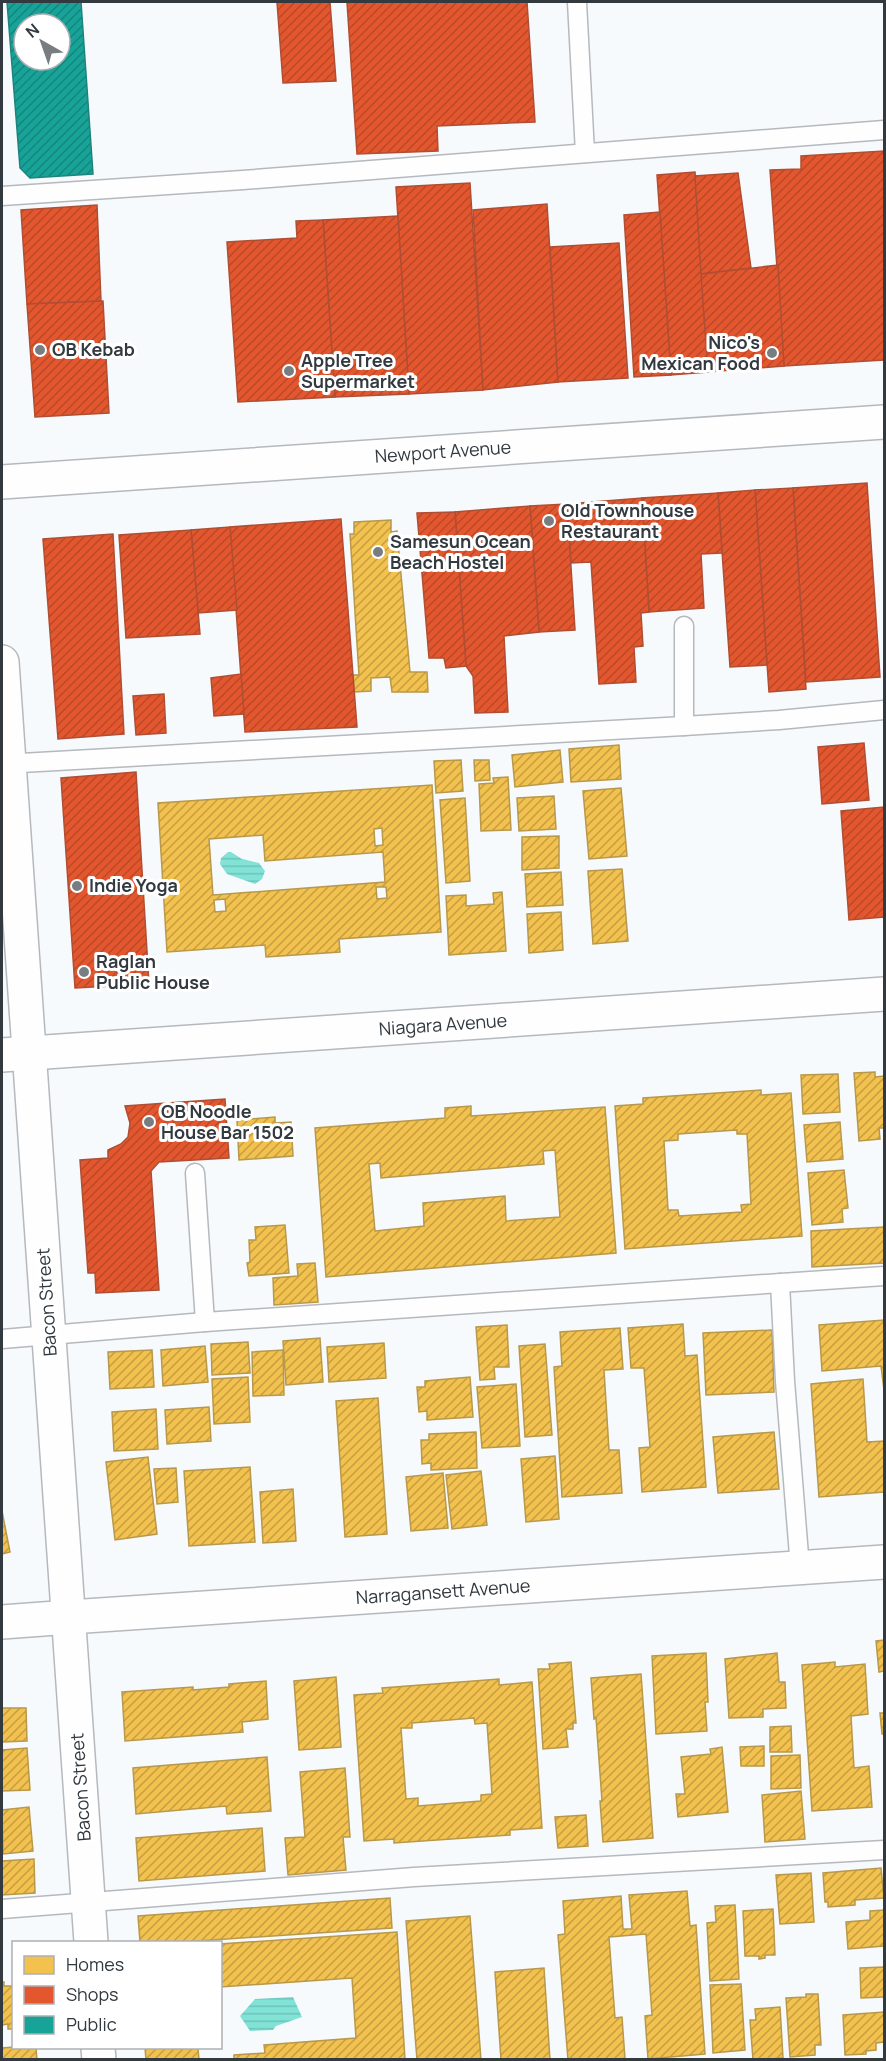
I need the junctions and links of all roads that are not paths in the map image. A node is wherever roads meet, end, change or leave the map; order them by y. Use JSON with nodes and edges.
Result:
{"nodes":[{"id":1,"x":577,"y":2,"type":"edge"},
{"id":2,"x":885,"y":130,"type":"edge"},
{"id":3,"x":585,"y":153,"type":"junction"},
{"id":4,"x":2,"y":196,"type":"edge"},
{"id":5,"x":885,"y":422,"type":"edge"},
{"id":6,"x":2,"y":482,"type":"edge"},
{"id":7,"x":684,"y":626,"type":"dead end"},
{"id":8,"x":2,"y":662,"type":"edge"},
{"id":9,"x":885,"y":710,"type":"edge"},
{"id":10,"x":684,"y":726,"type":"junction"},
{"id":11,"x":5,"y":764,"type":"edge"},
{"id":12,"x":885,"y":994,"type":"edge"},
{"id":13,"x":15,"y":1054,"type":"edge"},
{"id":14,"x":195,"y":1173,"type":"dead end"},
{"id":15,"x":885,"y":1276,"type":"edge"},
{"id":16,"x":780,"y":1283,"type":"junction"},
{"id":17,"x":205,"y":1322,"type":"junction"},
{"id":18,"x":49,"y":1335,"type":"junction"},
{"id":19,"x":2,"y":1339,"type":"edge"},
{"id":20,"x":885,"y":1562,"type":"edge"},
{"id":21,"x":800,"y":1568,"type":"junction"},
{"id":22,"x":70,"y":1617,"type":"junction"},
{"id":23,"x":2,"y":1622,"type":"edge"},
{"id":24,"x":885,"y":1850,"type":"edge"},
{"id":25,"x":88,"y":1903,"type":"junction"},
{"id":26,"x":2,"y":1909,"type":"edge"},
{"id":27,"x":91,"y":1941,"type":"edge"}],
"edges":[{"from":1,"to":3,"type":"lane"},
{"from":2,"to":3,"type":"lane"},
{"from":3,"to":4,"type":"lane"},
{"from":5,"to":6,"type":"street","name":"Newport Avenue"},
{"from":7,"to":10,"type":"lane"},
{"from":8,"to":11,"type":"street","name":"Bacon Street"},
{"from":9,"to":10,"type":"lane"},
{"from":10,"to":11,"type":"lane"},
{"from":11,"to":13,"type":"street","name":"Bacon Street"},
{"from":12,"to":13,"type":"street","name":"Niagara Avenue"},
{"from":13,"to":18,"type":"street","name":"Bacon Street"},
{"from":14,"to":17,"type":"lane"},
{"from":15,"to":16,"type":"lane"},
{"from":16,"to":17,"type":"lane"},
{"from":16,"to":21,"type":"lane"},
{"from":17,"to":18,"type":"lane"},
{"from":18,"to":19,"type":"lane"},
{"from":18,"to":22,"type":"street","name":"Bacon Street"},
{"from":20,"to":21,"type":"street","name":"Narragansett Avenue"},
{"from":21,"to":22,"type":"street","name":"Narragansett Avenue"},
{"from":22,"to":23,"type":"street","name":"Narragansett Avenue"},
{"from":22,"to":25,"type":"street","name":"Bacon Street"},
{"from":24,"to":25,"type":"lane"},
{"from":25,"to":26,"type":"lane"},
{"from":25,"to":27,"type":"street","name":"Bacon Street"}]}
